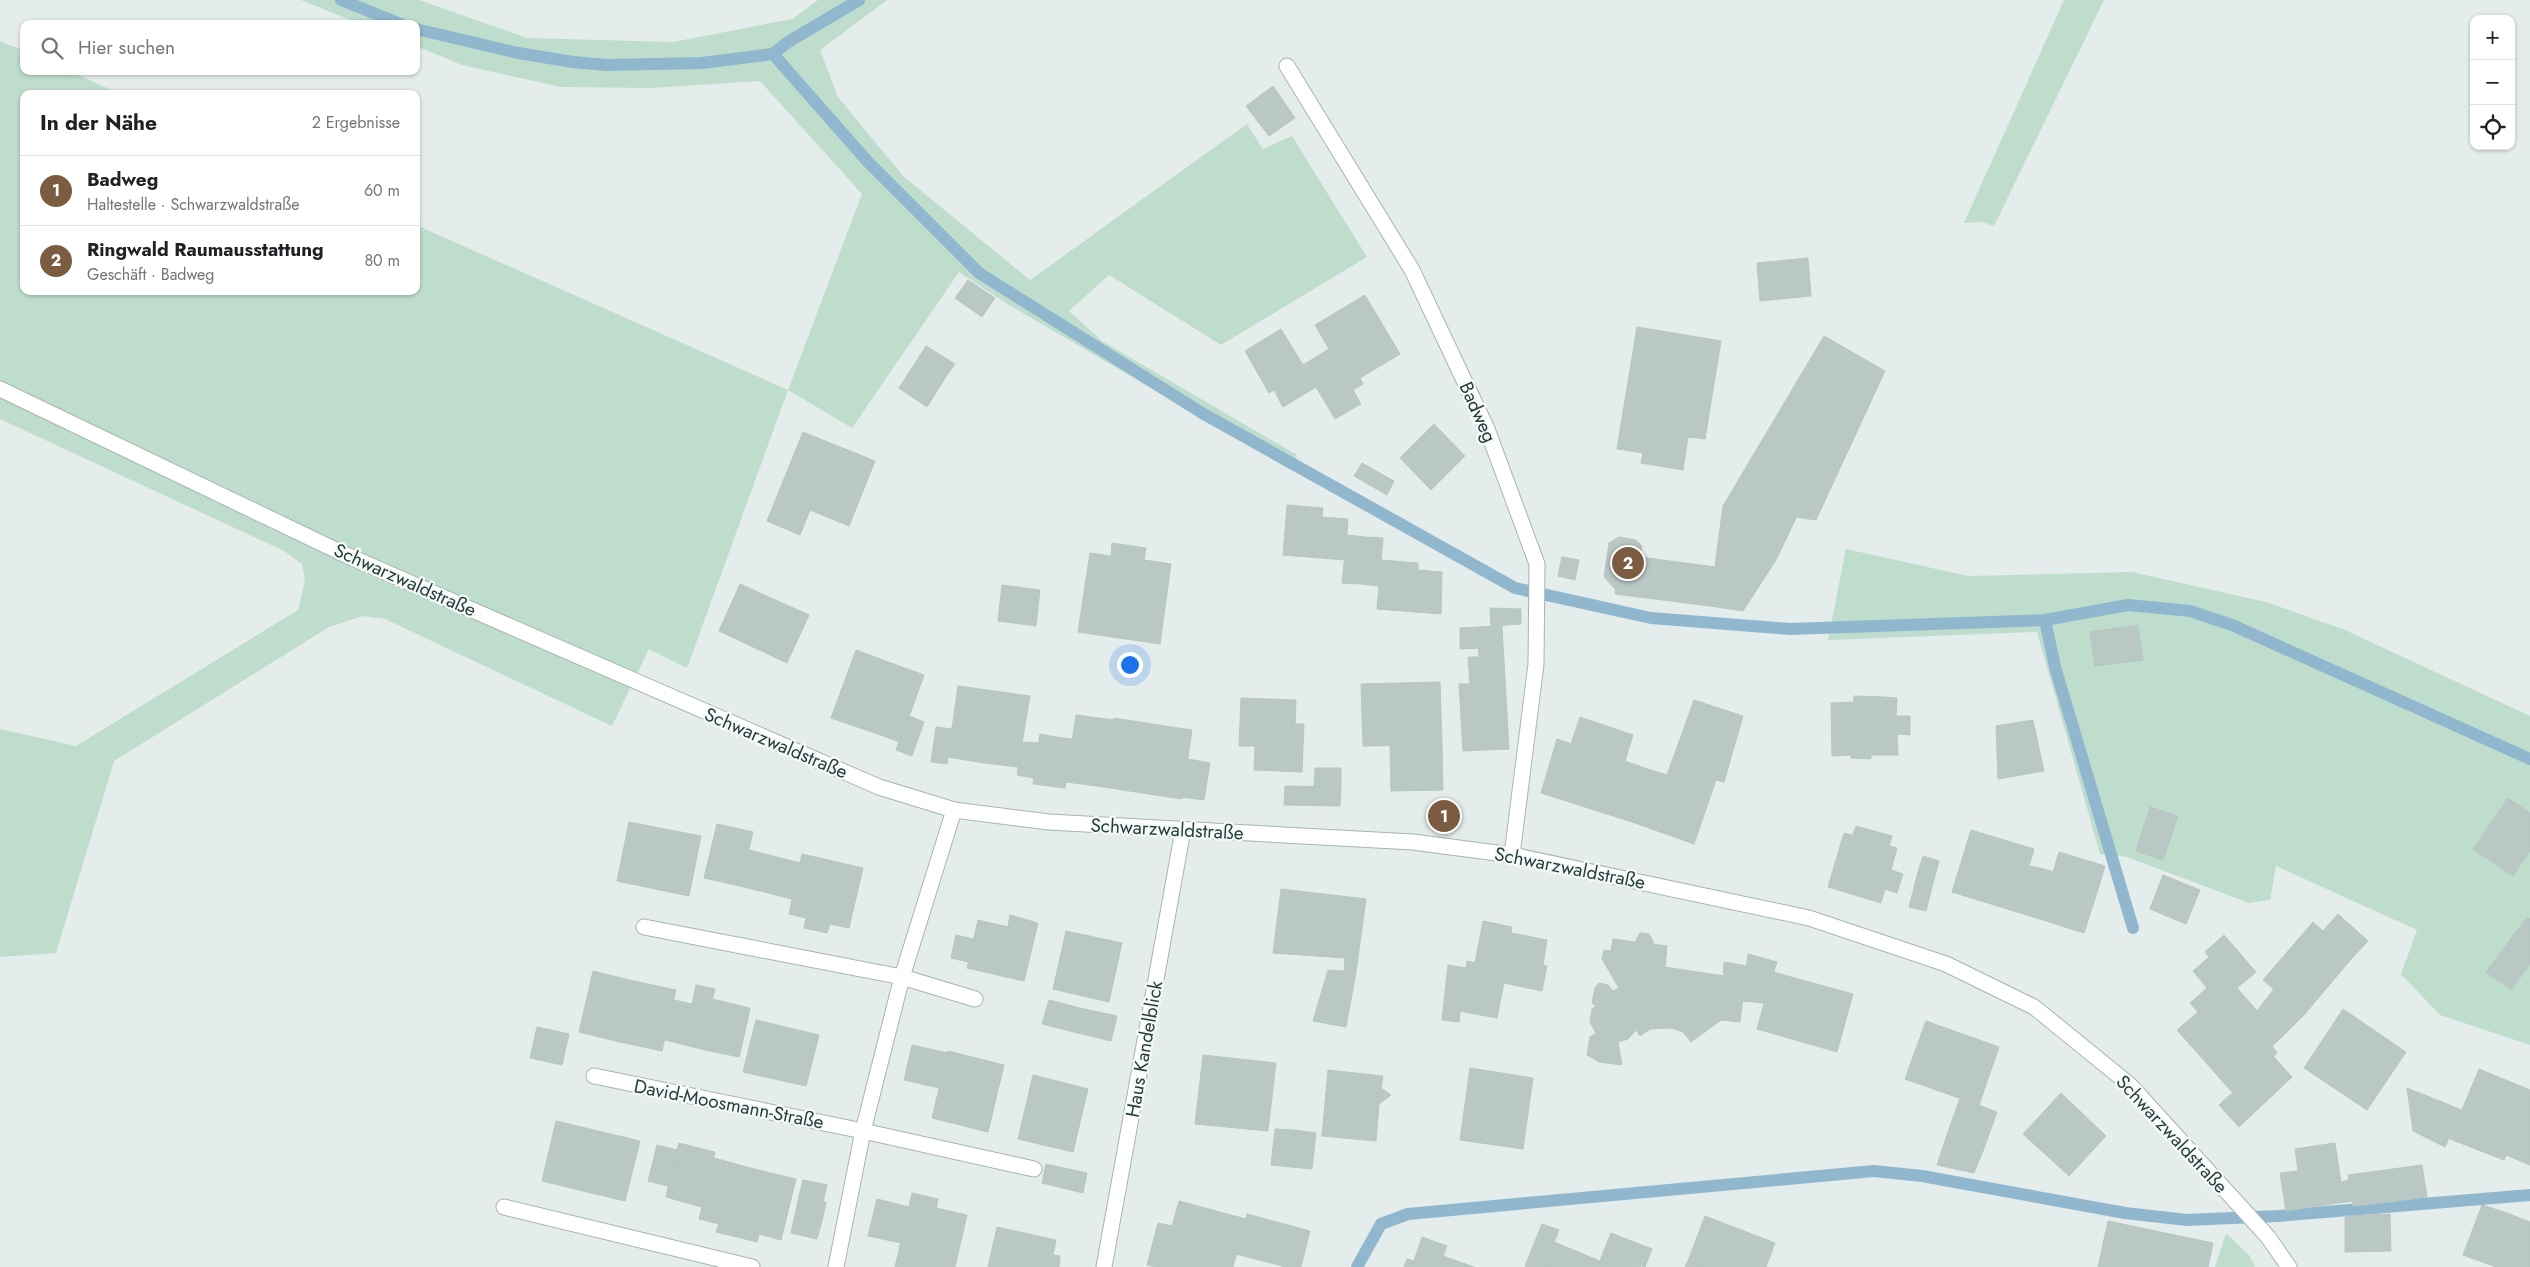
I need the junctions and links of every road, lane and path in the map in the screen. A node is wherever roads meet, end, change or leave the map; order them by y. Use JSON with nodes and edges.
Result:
{"nodes":[{"id":1,"x":1287,"y":66,"type":"dead end"},
{"id":2,"x":0,"y":388,"type":"edge"},
{"id":3,"x":954,"y":810,"type":"junction"},
{"id":4,"x":1183,"y":830,"type":"junction"},
{"id":5,"x":1512,"y":855,"type":"junction"},
{"id":6,"x":644,"y":927,"type":"dead end"},
{"id":7,"x":902,"y":977,"type":"junction"},
{"id":8,"x":975,"y":999,"type":"dead end"},
{"id":9,"x":594,"y":1076,"type":"dead end"},
{"id":10,"x":863,"y":1131,"type":"junction"},
{"id":11,"x":1034,"y":1169,"type":"dead end"},
{"id":12,"x":504,"y":1207,"type":"dead end"},
{"id":13,"x":752,"y":1267,"type":"edge"},
{"id":14,"x":836,"y":1267,"type":"edge"},
{"id":15,"x":1104,"y":1267,"type":"edge"},
{"id":16,"x":2289,"y":1267,"type":"edge"}],
"edges":[{"from":1,"to":5,"type":"street","name":"Badweg"},
{"from":2,"to":3,"type":"street","name":"Schwarzwaldstraße"},
{"from":3,"to":4,"type":"street","name":"Schwarzwaldstraße"},
{"from":3,"to":7,"type":"street"},
{"from":4,"to":5,"type":"street","name":"Schwarzwaldstraße"},
{"from":4,"to":15,"type":"street","name":"Haus Kandelblick"},
{"from":5,"to":16,"type":"street","name":"Schwarzwaldstraße"},
{"from":6,"to":7,"type":"street"},
{"from":7,"to":8,"type":"street"},
{"from":7,"to":10,"type":"street"},
{"from":9,"to":10,"type":"street","name":"David-Moosmann-Straße"},
{"from":10,"to":11,"type":"street","name":"David-Moosmann-Straße"},
{"from":10,"to":14,"type":"street"},
{"from":12,"to":13,"type":"street"}]}
